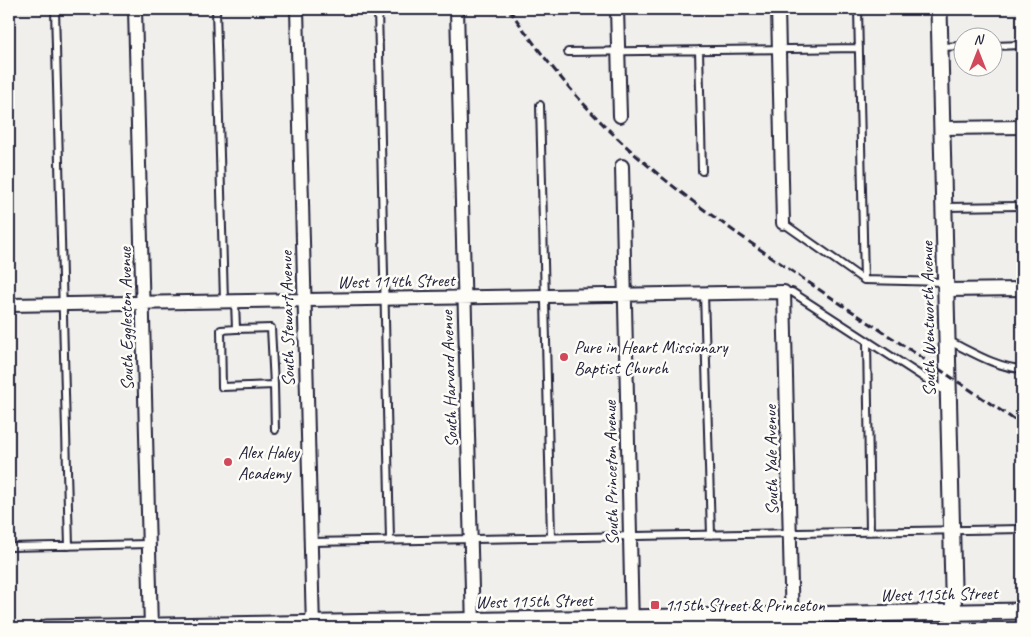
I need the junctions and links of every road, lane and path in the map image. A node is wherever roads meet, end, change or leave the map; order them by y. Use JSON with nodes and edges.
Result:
{"nodes":[{"id":1,"x":55,"y":9,"type":"edge"},
{"id":2,"x":135,"y":9,"type":"edge"},
{"id":3,"x":216,"y":9,"type":"edge"},
{"id":4,"x":297,"y":9,"type":"edge"},
{"id":5,"x":378,"y":9,"type":"edge"},
{"id":6,"x":458,"y":9,"type":"edge"},
{"id":7,"x":617,"y":9,"type":"edge"},
{"id":8,"x":778,"y":9,"type":"edge"},
{"id":9,"x":858,"y":9,"type":"edge"},
{"id":10,"x":939,"y":9,"type":"edge"},
{"id":11,"x":1022,"y":45,"type":"edge"},
{"id":12,"x":954,"y":46,"type":"edge"},
{"id":13,"x":1004,"y":46,"type":"edge"},
{"id":14,"x":940,"y":47,"type":"junction"},
{"id":15,"x":859,"y":48,"type":"junction"},
{"id":16,"x":779,"y":49,"type":"junction"},
{"id":17,"x":699,"y":50,"type":"junction"},
{"id":18,"x":618,"y":51,"type":"junction"},
{"id":19,"x":568,"y":52,"type":"dead end"},
{"id":20,"x":540,"y":105,"type":"dead end"},
{"id":21,"x":620,"y":116,"type":"dead end"},
{"id":22,"x":1022,"y":127,"type":"edge"},
{"id":23,"x":942,"y":128,"type":"junction"},
{"id":24,"x":622,"y":166,"type":"dead end"},
{"id":25,"x":702,"y":171,"type":"dead end"},
{"id":26,"x":1022,"y":206,"type":"edge"},
{"id":27,"x":944,"y":207,"type":"junction"},
{"id":28,"x":783,"y":223,"type":"joint"},
{"id":29,"x":864,"y":280,"type":"junction"},
{"id":30,"x":946,"y":286,"type":"junction"},
{"id":31,"x":1022,"y":289,"type":"edge"},
{"id":32,"x":784,"y":292,"type":"junction"},
{"id":33,"x":704,"y":293,"type":"junction"},
{"id":34,"x":625,"y":295,"type":"junction"},
{"id":35,"x":544,"y":296,"type":"junction"},
{"id":36,"x":464,"y":298,"type":"junction"},
{"id":37,"x":385,"y":299,"type":"junction"},
{"id":38,"x":304,"y":300,"type":"junction"},
{"id":39,"x":230,"y":301,"type":"junction"},
{"id":40,"x":143,"y":303,"type":"junction"},
{"id":41,"x":63,"y":304,"type":"junction"},
{"id":42,"x":9,"y":305,"type":"edge"},
{"id":43,"x":236,"y":329,"type":"junction"},
{"id":44,"x":947,"y":340,"type":"junction"},
{"id":45,"x":866,"y":341,"type":"junction"},
{"id":46,"x":1022,"y":369,"type":"edge"},
{"id":47,"x":274,"y":385,"type":"junction"},
{"id":48,"x":948,"y":394,"type":"junction"},
{"id":49,"x":275,"y":430,"type":"dead end"},
{"id":50,"x":1022,"y":529,"type":"edge"},
{"id":51,"x":952,"y":531,"type":"junction"},
{"id":52,"x":870,"y":532,"type":"junction"},
{"id":53,"x":790,"y":533,"type":"junction"},
{"id":54,"x":711,"y":535,"type":"junction"},
{"id":55,"x":630,"y":536,"type":"junction"},
{"id":56,"x":551,"y":538,"type":"junction"},
{"id":57,"x":471,"y":539,"type":"junction"},
{"id":58,"x":390,"y":540,"type":"junction"},
{"id":59,"x":311,"y":542,"type":"junction"},
{"id":60,"x":149,"y":544,"type":"junction"},
{"id":61,"x":70,"y":546,"type":"junction"},
{"id":62,"x":9,"y":547,"type":"edge"},
{"id":63,"x":1022,"y":611,"type":"edge"},
{"id":64,"x":954,"y":612,"type":"junction"},
{"id":65,"x":792,"y":622,"type":"edge"},
{"id":66,"x":632,"y":623,"type":"edge"},
{"id":67,"x":473,"y":624,"type":"edge"},
{"id":68,"x":313,"y":626,"type":"edge"},
{"id":69,"x":151,"y":627,"type":"edge"},
{"id":70,"x":46,"y":628,"type":"edge"},
{"id":71,"x":954,"y":628,"type":"edge"}],
"edges":[{"from":1,"to":41,"type":"lane"},
{"from":2,"to":40,"type":"street","name":"South Eggleston Avenue"},
{"from":3,"to":39,"type":"lane"},
{"from":4,"to":38,"type":"street","name":"South Stewart Avenue"},
{"from":5,"to":37,"type":"lane"},
{"from":6,"to":36,"type":"street","name":"South Harvard Avenue"},
{"from":7,"to":18,"type":"street"},
{"from":8,"to":16,"type":"street"},
{"from":9,"to":15,"type":"lane"},
{"from":10,"to":14,"type":"street","name":"South Wentworth Avenue"},
{"from":11,"to":13,"type":"lane"},
{"from":12,"to":14,"type":"lane"},
{"from":14,"to":23,"type":"street","name":"South Wentworth Avenue"},
{"from":15,"to":16,"type":"lane"},
{"from":15,"to":29,"type":"lane"},
{"from":16,"to":17,"type":"lane"},
{"from":16,"to":28,"type":"street"},
{"from":17,"to":18,"type":"lane"},
{"from":17,"to":25,"type":"lane"},
{"from":18,"to":19,"type":"lane"},
{"from":18,"to":21,"type":"street"},
{"from":20,"to":35,"type":"lane"},
{"from":22,"to":23,"type":"street"},
{"from":23,"to":27,"type":"street","name":"South Wentworth Avenue"},
{"from":24,"to":34,"type":"street","name":"South Princeton Avenue"},
{"from":26,"to":27,"type":"lane"},
{"from":27,"to":30,"type":"street","name":"South Wentworth Avenue"},
{"from":28,"to":29,"type":"lane"},
{"from":29,"to":30,"type":"lane"},
{"from":30,"to":31,"type":"street"},
{"from":30,"to":44,"type":"street","name":"South Wentworth Avenue"},
{"from":32,"to":33,"type":"street","name":"West 114th Street"},
{"from":32,"to":45,"type":"lane"},
{"from":32,"to":53,"type":"street","name":"South Yale Avenue"},
{"from":33,"to":34,"type":"street","name":"West 114th Street"},
{"from":33,"to":54,"type":"lane"},
{"from":34,"to":35,"type":"street","name":"West 114th Street"},
{"from":34,"to":55,"type":"street","name":"South Princeton Avenue"},
{"from":35,"to":36,"type":"street","name":"West 114th Street"},
{"from":35,"to":56,"type":"lane"},
{"from":36,"to":37,"type":"street","name":"West 114th Street"},
{"from":36,"to":57,"type":"street","name":"South Harvard Avenue"},
{"from":37,"to":38,"type":"street","name":"West 114th Street"},
{"from":37,"to":58,"type":"lane"},
{"from":38,"to":39,"type":"street","name":"West 114th Street"},
{"from":38,"to":59,"type":"street","name":"South Stewart Avenue"},
{"from":39,"to":40,"type":"street","name":"West 114th Street"},
{"from":39,"to":43,"type":"lane"},
{"from":40,"to":41,"type":"street","name":"West 114th Street"},
{"from":40,"to":60,"type":"street","name":"South Eggleston Avenue"},
{"from":41,"to":42,"type":"street","name":"West 114th Street"},
{"from":41,"to":61,"type":"lane"},
{"from":43,"to":47,"type":"lane"},
{"from":43,"to":47,"type":"lane"},
{"from":44,"to":46,"type":"lane"},
{"from":44,"to":48,"type":"street","name":"South Wentworth Avenue"},
{"from":45,"to":48,"type":"lane"},
{"from":45,"to":52,"type":"lane"},
{"from":47,"to":49,"type":"lane"},
{"from":48,"to":51,"type":"street","name":"South Wentworth Avenue"},
{"from":50,"to":51,"type":"lane"},
{"from":51,"to":52,"type":"lane"},
{"from":51,"to":64,"type":"street","name":"South Wentworth Avenue"},
{"from":52,"to":53,"type":"lane"},
{"from":53,"to":54,"type":"lane"},
{"from":53,"to":65,"type":"street","name":"South Yale Avenue"},
{"from":54,"to":55,"type":"lane"},
{"from":55,"to":56,"type":"lane"},
{"from":55,"to":66,"type":"street","name":"South Princeton Avenue"},
{"from":56,"to":57,"type":"lane"},
{"from":57,"to":58,"type":"lane"},
{"from":57,"to":67,"type":"street","name":"South Harvard Avenue"},
{"from":58,"to":59,"type":"lane"},
{"from":59,"to":68,"type":"street","name":"South Stewart Avenue"},
{"from":60,"to":61,"type":"lane"},
{"from":60,"to":69,"type":"street","name":"South Eggleston Avenue"},
{"from":61,"to":62,"type":"lane"},
{"from":63,"to":64,"type":"street","name":"West 115th Street"},
{"from":64,"to":65,"type":"street","name":"West 115th Street"},
{"from":64,"to":71,"type":"street","name":"South Wentworth Avenue"},
{"from":65,"to":66,"type":"street","name":"West 115th Street"},
{"from":66,"to":67,"type":"street","name":"West 115th Street"},
{"from":67,"to":68,"type":"street","name":"West 115th Street"},
{"from":68,"to":69,"type":"street","name":"West 115th Street"},
{"from":69,"to":70,"type":"street","name":"West 115th Street"}]}
